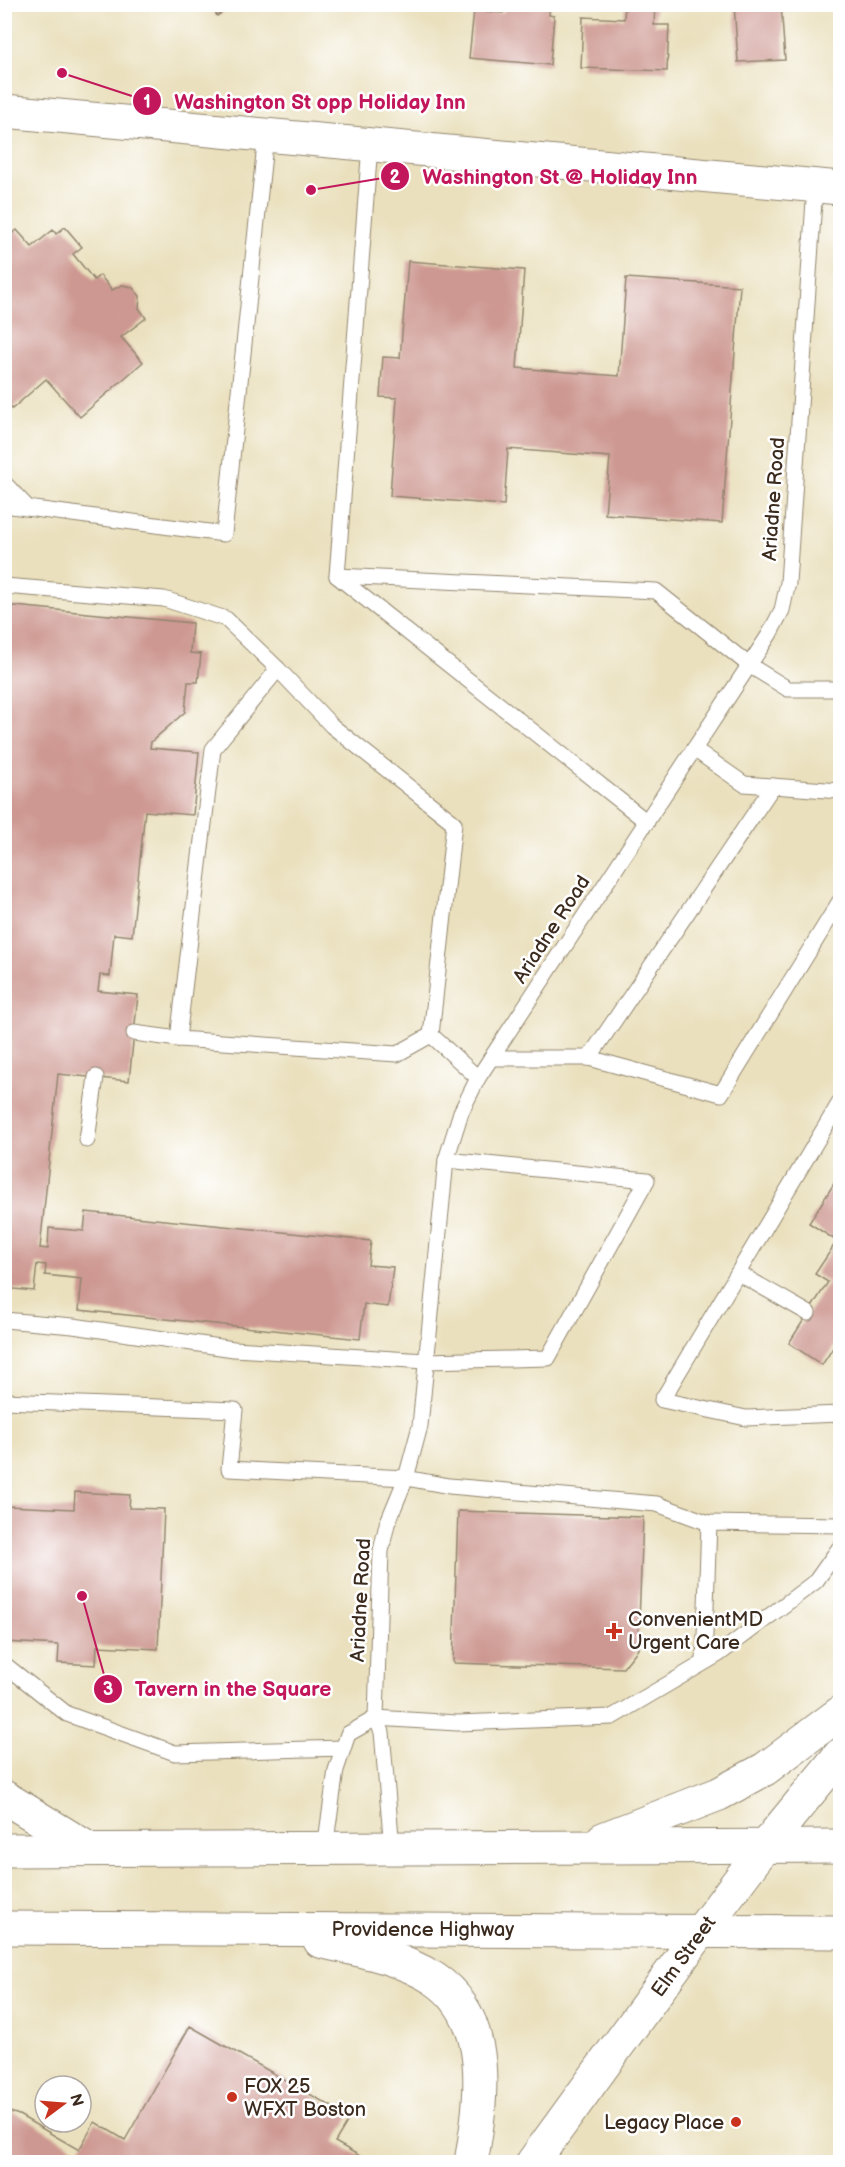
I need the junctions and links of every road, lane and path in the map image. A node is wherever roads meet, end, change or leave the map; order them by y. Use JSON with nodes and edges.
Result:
{"nodes":[{"id":1,"x":7,"y":111,"type":"edge"},
{"id":2,"x":266,"y":135,"type":"junction"},
{"id":3,"x":370,"y":145,"type":"junction"},
{"id":4,"x":828,"y":187,"type":"edge"},
{"id":5,"x":4,"y":483,"type":"edge"},
{"id":6,"x":4,"y":505,"type":"edge"},
{"id":7,"x":28,"y":508,"type":"junction"},
{"id":8,"x":338,"y":576,"type":"junction"},
{"id":9,"x":4,"y":586,"type":"edge"},
{"id":10,"x":749,"y":665,"type":"junction"},
{"id":11,"x":278,"y":669,"type":"junction"},
{"id":12,"x":840,"y":689,"type":"edge"},
{"id":13,"x":694,"y":749,"type":"junction"},
{"id":14,"x":773,"y":786,"type":"junction"},
{"id":15,"x":840,"y":791,"type":"edge"},
{"id":16,"x":647,"y":822,"type":"junction"},
{"id":17,"x":840,"y":901,"type":"edge"},
{"id":18,"x":134,"y":1033,"type":"dead end"},
{"id":19,"x":431,"y":1035,"type":"junction"},
{"id":20,"x":178,"y":1039,"type":"junction"},
{"id":21,"x":491,"y":1058,"type":"junction"},
{"id":22,"x":589,"y":1058,"type":"junction"},
{"id":23,"x":96,"y":1077,"type":"dead end"},
{"id":24,"x":478,"y":1078,"type":"junction"},
{"id":25,"x":840,"y":1102,"type":"edge"},
{"id":26,"x":87,"y":1140,"type":"dead end"},
{"id":27,"x":446,"y":1160,"type":"junction"},
{"id":28,"x":738,"y":1274,"type":"junction"},
{"id":29,"x":808,"y":1313,"type":"dead end"},
{"id":30,"x":4,"y":1320,"type":"edge"},
{"id":31,"x":426,"y":1361,"type":"junction"},
{"id":32,"x":4,"y":1401,"type":"edge"},
{"id":33,"x":840,"y":1414,"type":"edge"},
{"id":34,"x":406,"y":1478,"type":"junction"},
{"id":35,"x":709,"y":1523,"type":"junction"},
{"id":36,"x":840,"y":1525,"type":"edge"},
{"id":37,"x":840,"y":1547,"type":"edge"},
{"id":38,"x":704,"y":1662,"type":"junction"},
{"id":39,"x":4,"y":1664,"type":"edge"},
{"id":40,"x":840,"y":1713,"type":"edge"},
{"id":41,"x":376,"y":1718,"type":"junction"},
{"id":42,"x":343,"y":1748,"type":"junction"},
{"id":43,"x":840,"y":1755,"type":"edge"},
{"id":44,"x":4,"y":1797,"type":"edge"},
{"id":45,"x":765,"y":1846,"type":"junction"},
{"id":46,"x":840,"y":1846,"type":"edge"},
{"id":47,"x":583,"y":1847,"type":"junction"},
{"id":48,"x":325,"y":1848,"type":"junction"},
{"id":49,"x":392,"y":1848,"type":"junction"},
{"id":50,"x":89,"y":1849,"type":"junction"},
{"id":51,"x":4,"y":1850,"type":"edge"},
{"id":52,"x":4,"y":1928,"type":"edge"},
{"id":53,"x":272,"y":1929,"type":"junction"},
{"id":54,"x":701,"y":1931,"type":"junction"},
{"id":55,"x":840,"y":1932,"type":"edge"},
{"id":56,"x":471,"y":2163,"type":"edge"},
{"id":57,"x":533,"y":2163,"type":"edge"}],
"edges":[{"from":1,"to":2,"type":"main road"},
{"from":2,"to":3,"type":"main road"},
{"from":2,"to":7,"type":"lane"},
{"from":3,"to":4,"type":"main road"},
{"from":3,"to":8,"type":"lane"},
{"from":4,"to":10,"type":"lane","name":"Ariadne Road"},
{"from":5,"to":7,"type":"lane"},
{"from":6,"to":7,"type":"lane"},
{"from":8,"to":10,"type":"lane"},
{"from":8,"to":16,"type":"lane"},
{"from":9,"to":11,"type":"lane"},
{"from":10,"to":12,"type":"lane"},
{"from":10,"to":13,"type":"lane","name":"Ariadne Road"},
{"from":11,"to":19,"type":"lane"},
{"from":11,"to":20,"type":"lane"},
{"from":13,"to":14,"type":"lane"},
{"from":13,"to":16,"type":"lane","name":"Ariadne Road"},
{"from":14,"to":15,"type":"lane"},
{"from":14,"to":22,"type":"lane"},
{"from":16,"to":21,"type":"lane","name":"Ariadne Road"},
{"from":17,"to":22,"type":"lane"},
{"from":18,"to":20,"type":"lane"},
{"from":19,"to":20,"type":"lane"},
{"from":19,"to":24,"type":"lane"},
{"from":21,"to":22,"type":"lane"},
{"from":21,"to":24,"type":"lane","name":"Ariadne Road"},
{"from":23,"to":26,"type":"lane"},
{"from":24,"to":27,"type":"lane","name":"Ariadne Road"},
{"from":25,"to":28,"type":"lane"},
{"from":27,"to":31,"type":"lane","name":"Ariadne Road"},
{"from":27,"to":31,"type":"lane"},
{"from":28,"to":29,"type":"lane"},
{"from":28,"to":33,"type":"lane"},
{"from":30,"to":31,"type":"lane"},
{"from":31,"to":34,"type":"lane","name":"Ariadne Road"},
{"from":32,"to":34,"type":"lane"},
{"from":34,"to":35,"type":"lane"},
{"from":34,"to":41,"type":"lane","name":"Ariadne Road"},
{"from":35,"to":36,"type":"lane"},
{"from":35,"to":38,"type":"lane"},
{"from":37,"to":38,"type":"lane"},
{"from":38,"to":41,"type":"lane"},
{"from":39,"to":42,"type":"lane"},
{"from":40,"to":47,"type":"main road"},
{"from":41,"to":42,"type":"lane"},
{"from":41,"to":49,"type":"lane","name":"Ariadne Road"},
{"from":42,"to":48,"type":"lane"},
{"from":43,"to":45,"type":"main road","name":"Elm Street"},
{"from":44,"to":50,"type":"main road"},
{"from":45,"to":46,"type":"main road"},
{"from":45,"to":47,"type":"main road"},
{"from":45,"to":54,"type":"main road","name":"Elm Street"},
{"from":47,"to":49,"type":"main road"},
{"from":48,"to":49,"type":"main road"},
{"from":48,"to":50,"type":"main road"},
{"from":50,"to":51,"type":"main road"},
{"from":52,"to":53,"type":"main road","name":"Providence Highway"},
{"from":53,"to":54,"type":"main road","name":"Providence Highway"},
{"from":53,"to":56,"type":"main road"},
{"from":54,"to":55,"type":"main road","name":"Providence Highway"},
{"from":54,"to":57,"type":"main road","name":"Elm Street"}]}
